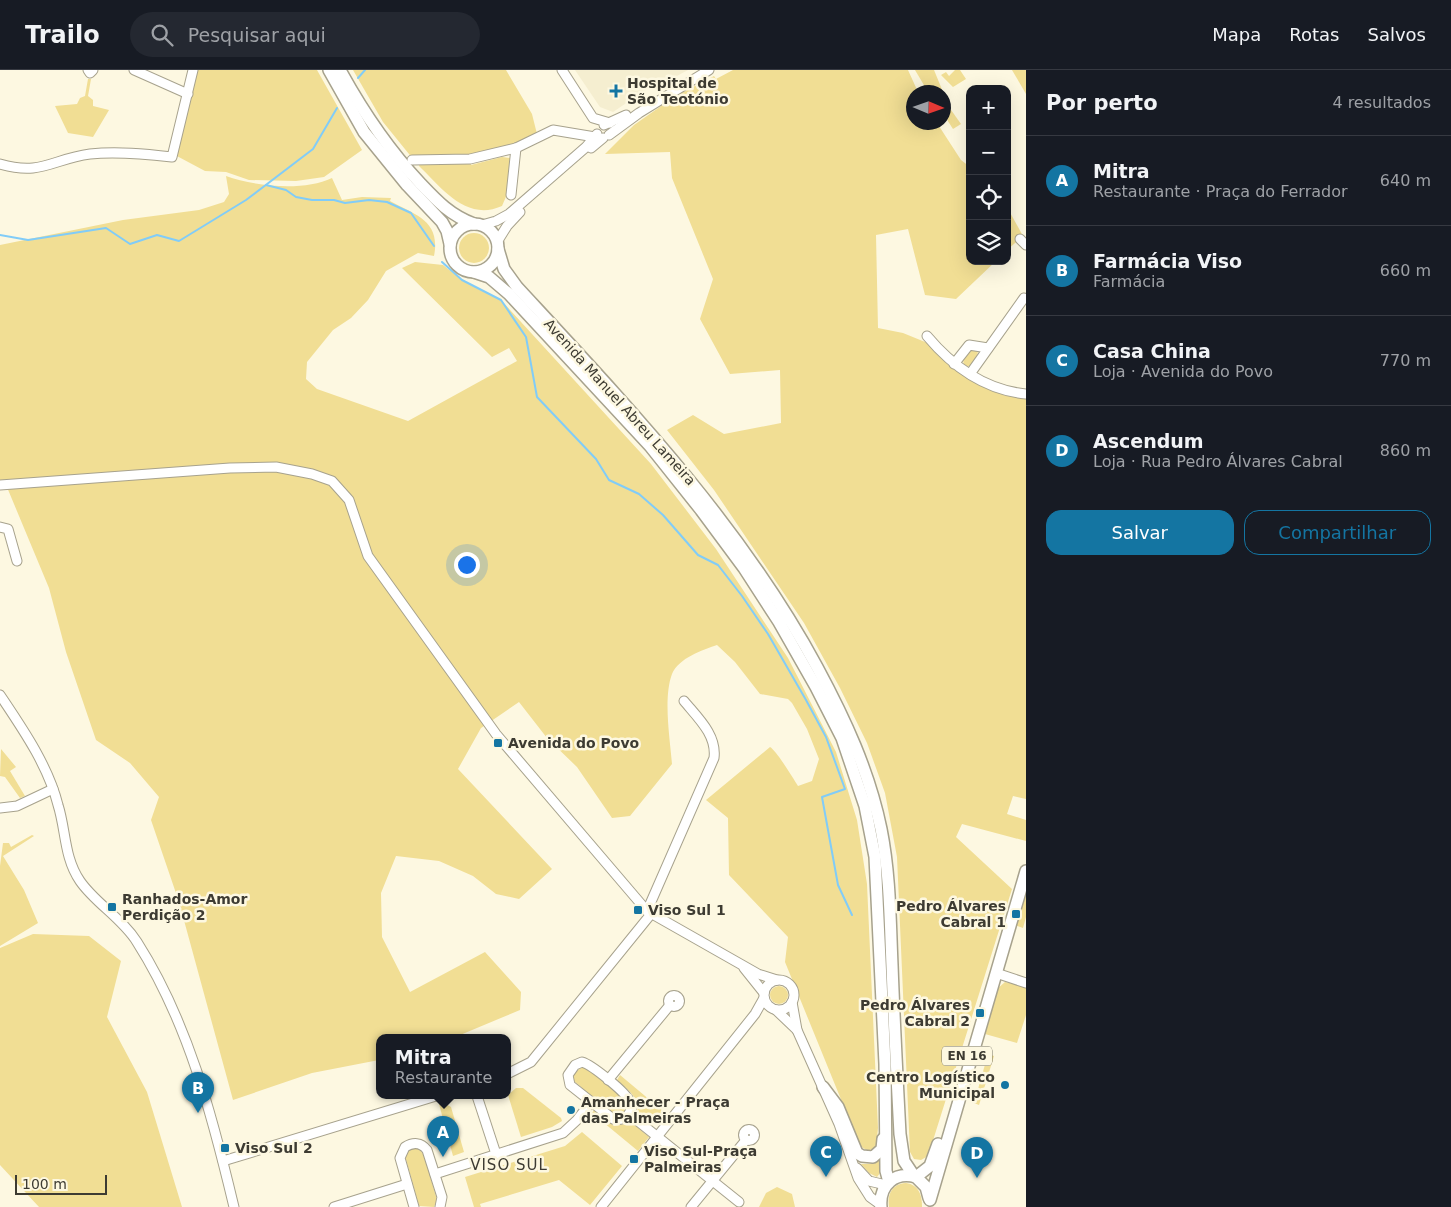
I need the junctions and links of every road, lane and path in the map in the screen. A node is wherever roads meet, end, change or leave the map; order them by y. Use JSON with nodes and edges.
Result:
{"nodes":[{"id":1,"x":88,"y":70,"type":"edge"},
{"id":2,"x":93,"y":70,"type":"edge"},
{"id":3,"x":134,"y":70,"type":"edge"},
{"id":4,"x":193,"y":70,"type":"edge"},
{"id":5,"x":329,"y":70,"type":"edge"},
{"id":6,"x":340,"y":70,"type":"edge"},
{"id":7,"x":556,"y":70,"type":"edge"},
{"id":8,"x":562,"y":70,"type":"edge"},
{"id":9,"x":698,"y":70,"type":"edge"},
{"id":10,"x":709,"y":70,"type":"edge"},
{"id":11,"x":188,"y":94,"type":"junction"},
{"id":12,"x":602,"y":132,"type":"junction"},
{"id":13,"x":516,"y":148,"type":"junction"},
{"id":14,"x":412,"y":160,"type":"dead end"},
{"id":15,"x":0,"y":164,"type":"edge"},
{"id":16,"x":511,"y":195,"type":"dead end"},
{"id":17,"x":478,"y":224,"type":"junction"},
{"id":18,"x":450,"y":244,"type":"junction"},
{"id":19,"x":497,"y":245,"type":"junction"},
{"id":20,"x":474,"y":272,"type":"junction"},
{"id":21,"x":1024,"y":298,"type":"dead end"},
{"id":22,"x":927,"y":336,"type":"dead end"},
{"id":23,"x":988,"y":348,"type":"junction"},
{"id":24,"x":954,"y":364,"type":"junction"},
{"id":25,"x":970,"y":374,"type":"junction"},
{"id":26,"x":1026,"y":394,"type":"edge"},
{"id":27,"x":0,"y":485,"type":"edge"},
{"id":28,"x":0,"y":526,"type":"edge"},
{"id":29,"x":17,"y":561,"type":"dead end"},
{"id":30,"x":0,"y":695,"type":"edge"},
{"id":31,"x":684,"y":702,"type":"dead end"},
{"id":32,"x":52,"y":789,"type":"junction"},
{"id":33,"x":0,"y":808,"type":"edge"},
{"id":34,"x":1026,"y":871,"type":"edge"},
{"id":35,"x":649,"y":912,"type":"junction"},
{"id":36,"x":740,"y":964,"type":"junction"},
{"id":37,"x":996,"y":973,"type":"junction"},
{"id":38,"x":777,"y":980,"type":"junction"},
{"id":39,"x":1026,"y":983,"type":"edge"},
{"id":40,"x":992,"y":988,"type":"junction"},
{"id":41,"x":764,"y":996,"type":"junction"},
{"id":42,"x":792,"y":1002,"type":"junction"},
{"id":43,"x":670,"y":1005,"type":"dead end"},
{"id":44,"x":773,"y":1009,"type":"junction"},
{"id":45,"x":755,"y":1014,"type":"junction"},
{"id":46,"x":797,"y":1030,"type":"junction"},
{"id":47,"x":511,"y":1072,"type":"edge"},
{"id":48,"x":608,"y":1080,"type":"junction"},
{"id":49,"x":886,"y":1080,"type":"junction"},
{"id":50,"x":823,"y":1087,"type":"junction"},
{"id":51,"x":426,"y":1099,"type":"edge"},
{"id":52,"x":478,"y":1099,"type":"edge"},
{"id":53,"x":591,"y":1102,"type":"junction"},
{"id":54,"x":629,"y":1114,"type":"junction"},
{"id":55,"x":657,"y":1137,"type":"junction"},
{"id":56,"x":746,"y":1140,"type":"dead end"},
{"id":57,"x":496,"y":1154,"type":"junction"},
{"id":58,"x":223,"y":1161,"type":"junction"},
{"id":59,"x":855,"y":1166,"type":"junction"},
{"id":60,"x":435,"y":1174,"type":"junction"},
{"id":61,"x":915,"y":1176,"type":"junction"},
{"id":62,"x":712,"y":1180,"type":"junction"},
{"id":63,"x":887,"y":1183,"type":"junction"},
{"id":64,"x":407,"y":1184,"type":"junction"},
{"id":65,"x":739,"y":1202,"type":"dead end"},
{"id":66,"x":929,"y":1204,"type":"edge"},
{"id":67,"x":881,"y":1206,"type":"edge"},
{"id":68,"x":234,"y":1207,"type":"edge"},
{"id":69,"x":334,"y":1207,"type":"edge"},
{"id":70,"x":414,"y":1207,"type":"edge"},
{"id":71,"x":440,"y":1207,"type":"edge"},
{"id":72,"x":600,"y":1207,"type":"edge"},
{"id":73,"x":691,"y":1207,"type":"edge"}],
"edges":[{"from":1,"to":2,"type":"street"},
{"from":3,"to":11,"type":"street"},
{"from":4,"to":11,"type":"street"},
{"from":5,"to":18,"type":"main road"},
{"from":6,"to":17,"type":"main road"},
{"from":7,"to":12,"type":"street"},
{"from":8,"to":12,"type":"street"},
{"from":9,"to":12,"type":"street"},
{"from":10,"to":12,"type":"street"},
{"from":11,"to":15,"type":"street"},
{"from":12,"to":13,"type":"street"},
{"from":12,"to":17,"type":"street"},
{"from":12,"to":19,"type":"street"},
{"from":13,"to":14,"type":"street"},
{"from":13,"to":16,"type":"street"},
{"from":17,"to":18,"type":"main road"},
{"from":17,"to":19,"type":"main road"},
{"from":18,"to":20,"type":"main road"},
{"from":19,"to":20,"type":"main road"},
{"from":19,"to":61,"type":"main road","name":"Avenida Manuel Abreu Lameira"},
{"from":20,"to":49,"type":"main road","name":"Avenida Manuel Abreu Lameira"},
{"from":21,"to":23,"type":"street"},
{"from":22,"to":24,"type":"street"},
{"from":23,"to":24,"type":"street"},
{"from":23,"to":25,"type":"street"},
{"from":24,"to":25,"type":"street"},
{"from":25,"to":26,"type":"street"},
{"from":27,"to":35,"type":"street"},
{"from":28,"to":29,"type":"street"},
{"from":30,"to":32,"type":"street"},
{"from":31,"to":35,"type":"street"},
{"from":32,"to":33,"type":"street"},
{"from":32,"to":58,"type":"street"},
{"from":34,"to":37,"type":"main road","number":"EN 16"},
{"from":35,"to":36,"type":"street"},
{"from":35,"to":47,"type":"street"},
{"from":36,"to":38,"type":"street"},
{"from":36,"to":41,"type":"street"},
{"from":37,"to":39,"type":"street"},
{"from":37,"to":40,"type":"main road","number":"EN 16"},
{"from":38,"to":41,"type":"street"},
{"from":38,"to":42,"type":"street"},
{"from":40,"to":61,"type":"main road","number":"EN 16"},
{"from":40,"to":66,"type":"main road","number":"EN 16"},
{"from":41,"to":44,"type":"street"},
{"from":41,"to":45,"type":"street"},
{"from":42,"to":44,"type":"street"},
{"from":42,"to":46,"type":"street"},
{"from":43,"to":48,"type":"street"},
{"from":44,"to":45,"type":"street"},
{"from":44,"to":46,"type":"street"},
{"from":45,"to":55,"type":"street"},
{"from":46,"to":50,"type":"street"},
{"from":48,"to":53,"type":"street"},
{"from":48,"to":54,"type":"street"},
{"from":49,"to":50,"type":"main road"},
{"from":49,"to":63,"type":"main road","name":"Avenida Manuel Abreu Lameira"},
{"from":50,"to":59,"type":"street"},
{"from":51,"to":58,"type":"street"},
{"from":52,"to":57,"type":"street"},
{"from":53,"to":54,"type":"street"},
{"from":53,"to":57,"type":"street"},
{"from":54,"to":55,"type":"street"},
{"from":55,"to":62,"type":"street"},
{"from":55,"to":72,"type":"street"},
{"from":56,"to":62,"type":"street"},
{"from":57,"to":60,"type":"street"},
{"from":58,"to":68,"type":"street"},
{"from":59,"to":63,"type":"street"},
{"from":59,"to":67,"type":"street"},
{"from":60,"to":64,"type":"street"},
{"from":60,"to":71,"type":"street"},
{"from":61,"to":63,"type":"main road"},
{"from":61,"to":66,"type":"main road","number":"EN 16"},
{"from":62,"to":65,"type":"street"},
{"from":62,"to":73,"type":"street"},
{"from":63,"to":67,"type":"main road"},
{"from":64,"to":69,"type":"street"},
{"from":64,"to":70,"type":"street"}]}
